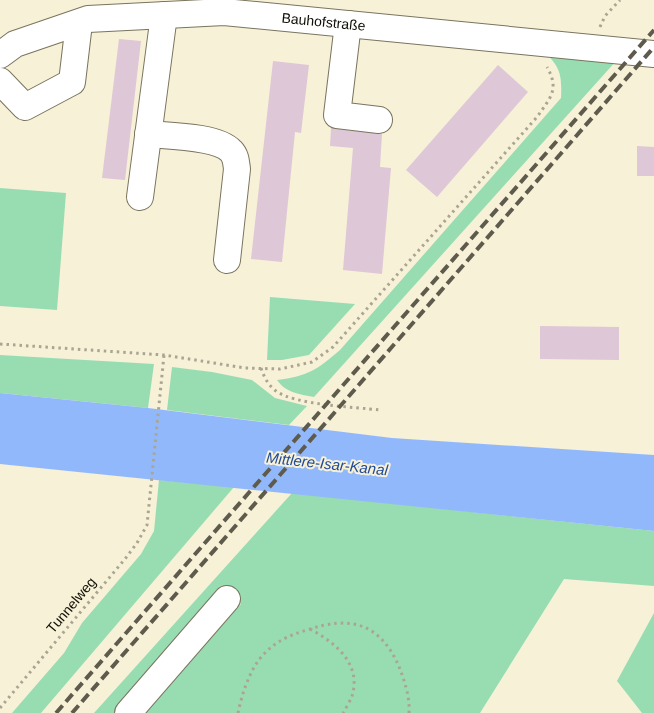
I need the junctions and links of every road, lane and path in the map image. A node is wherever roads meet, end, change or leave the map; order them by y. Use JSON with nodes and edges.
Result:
{"nodes":[{"id":1,"x":620,"y":0,"type":"edge"},
{"id":2,"x":226,"y":6,"type":"edge"},
{"id":3,"x":164,"y":15,"type":"junction"},
{"id":4,"x":78,"y":22,"type":"junction"},
{"id":5,"x":348,"y":24,"type":"junction"},
{"id":6,"x":525,"y":43,"type":"junction"},
{"id":7,"x":592,"y":48,"type":"junction"},
{"id":8,"x":654,"y":54,"type":"edge"},
{"id":9,"x":0,"y":55,"type":"edge"},
{"id":10,"x":0,"y":81,"type":"edge"},
{"id":11,"x":379,"y":120,"type":"dead end"},
{"id":12,"x":148,"y":134,"type":"junction"},
{"id":13,"x":140,"y":197,"type":"dead end"},
{"id":14,"x":227,"y":260,"type":"dead end"},
{"id":15,"x":0,"y":344,"type":"edge"},
{"id":16,"x":164,"y":355,"type":"junction"},
{"id":17,"x":261,"y":368,"type":"junction"},
{"id":18,"x":380,"y":410,"type":"dead end"},
{"id":19,"x":227,"y":599,"type":"dead end"},
{"id":20,"x":310,"y":629,"type":"junction"},
{"id":21,"x":0,"y":708,"type":"edge"},
{"id":22,"x":128,"y":713,"type":"edge"},
{"id":23,"x":238,"y":713,"type":"edge"},
{"id":24,"x":343,"y":713,"type":"edge"},
{"id":25,"x":409,"y":713,"type":"edge"}],
"edges":[{"from":1,"to":7,"type":"path"},
{"from":2,"to":3,"type":"street","name":"Bauhofstraße"},
{"from":2,"to":5,"type":"street","name":"Bauhofstraße"},
{"from":3,"to":4,"type":"street","name":"Bauhofstraße"},
{"from":3,"to":12,"type":"street"},
{"from":4,"to":9,"type":"street","name":"Bauhofstraße"},
{"from":4,"to":10,"type":"street"},
{"from":5,"to":6,"type":"street","name":"Bauhofstraße"},
{"from":5,"to":11,"type":"street"},
{"from":6,"to":7,"type":"street","name":"Bauhofstraße"},
{"from":6,"to":17,"type":"path"},
{"from":7,"to":8,"type":"street","name":"Bauhofstraße"},
{"from":12,"to":13,"type":"street"},
{"from":12,"to":14,"type":"street"},
{"from":15,"to":16,"type":"path"},
{"from":16,"to":17,"type":"path"},
{"from":16,"to":21,"type":"path","name":"Tunnelweg"},
{"from":17,"to":18,"type":"path"},
{"from":19,"to":22,"type":"street"},
{"from":20,"to":23,"type":"path"},
{"from":20,"to":24,"type":"path"},
{"from":20,"to":25,"type":"path"}]}
